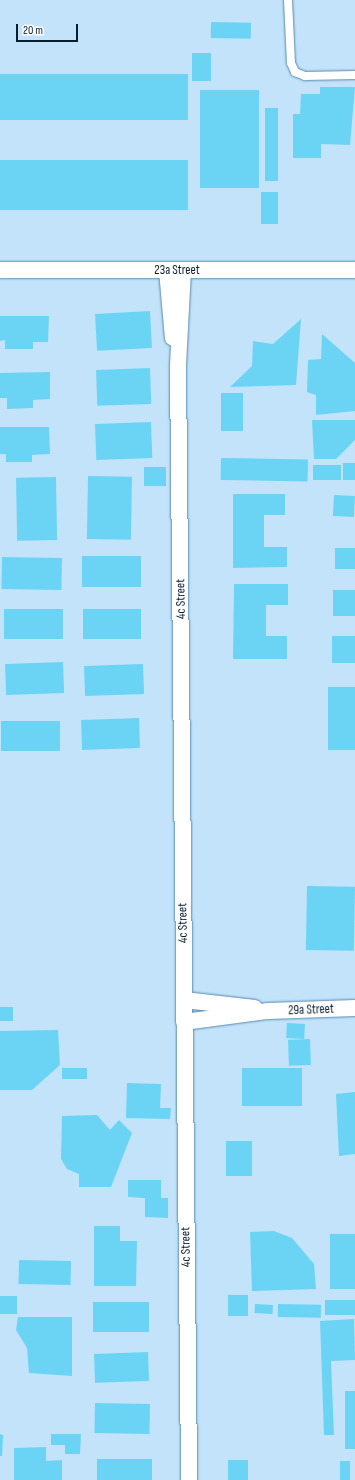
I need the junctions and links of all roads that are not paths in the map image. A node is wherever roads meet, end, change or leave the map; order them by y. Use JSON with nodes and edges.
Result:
{"nodes":[{"id":1,"x":288,"y":0,"type":"edge"},
{"id":2,"x":355,"y":75,"type":"edge"},
{"id":3,"x":0,"y":270,"type":"edge"},
{"id":4,"x":167,"y":270,"type":"junction"},
{"id":5,"x":183,"y":270,"type":"junction"},
{"id":6,"x":355,"y":270,"type":"edge"},
{"id":7,"x":178,"y":367,"type":"junction"},
{"id":8,"x":184,"y":1000,"type":"junction"},
{"id":9,"x":355,"y":1008,"type":"edge"},
{"id":10,"x":268,"y":1011,"type":"junction"},
{"id":11,"x":184,"y":1022,"type":"junction"},
{"id":12,"x":189,"y":1480,"type":"edge"}],
"edges":[{"from":1,"to":2,"type":"lane"},
{"from":3,"to":4,"type":"street","name":"23a Street"},
{"from":4,"to":5,"type":"street","name":"23a Street"},
{"from":4,"to":7,"type":"street","name":"4c Street"},
{"from":5,"to":6,"type":"street","name":"23a Street"},
{"from":5,"to":7,"type":"street","name":"4c Street"},
{"from":7,"to":8,"type":"street","name":"4c Street"},
{"from":8,"to":10,"type":"street","name":"29a Street"},
{"from":8,"to":11,"type":"street","name":"4c Street"},
{"from":9,"to":10,"type":"street","name":"29a Street"},
{"from":10,"to":11,"type":"street","name":"29a Street"},
{"from":11,"to":12,"type":"street","name":"4c Street"}]}
